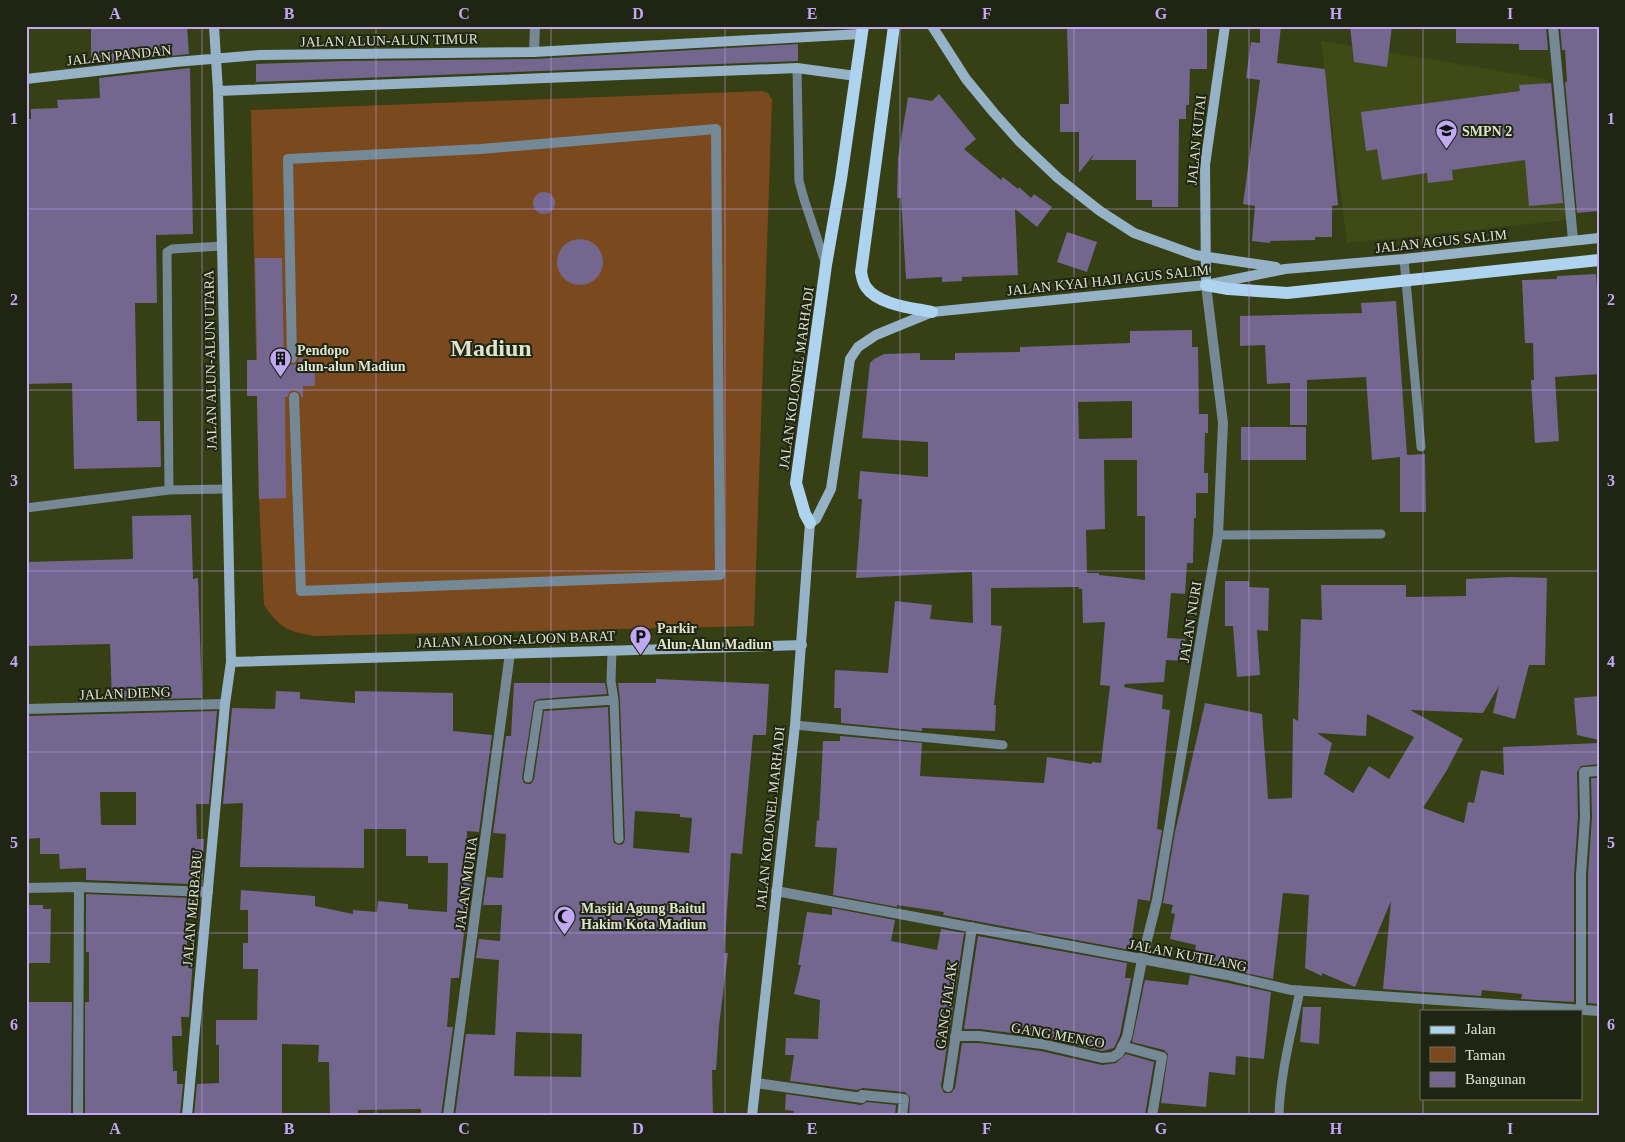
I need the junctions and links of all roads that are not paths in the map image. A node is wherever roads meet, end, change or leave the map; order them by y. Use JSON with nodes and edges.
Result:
{"nodes":[{"id":1,"x":214,"y":26,"type":"edge"},
{"id":2,"x":535,"y":26,"type":"edge"},
{"id":3,"x":894,"y":26,"type":"edge"},
{"id":4,"x":932,"y":26,"type":"edge"},
{"id":5,"x":1225,"y":26,"type":"edge"},
{"id":6,"x":1553,"y":26,"type":"edge"},
{"id":7,"x":862,"y":30,"type":"edge"},
{"id":8,"x":534,"y":52,"type":"junction"},
{"id":9,"x":216,"y":58,"type":"junction"},
{"id":10,"x":798,"y":68,"type":"junction"},
{"id":11,"x":856,"y":76,"type":"junction"},
{"id":12,"x":26,"y":79,"type":"edge"},
{"id":13,"x":218,"y":91,"type":"junction"},
{"id":14,"x":1599,"y":238,"type":"edge"},
{"id":15,"x":1573,"y":240,"type":"junction"},
{"id":16,"x":222,"y":246,"type":"junction"},
{"id":17,"x":1206,"y":258,"type":"junction"},
{"id":18,"x":1404,"y":259,"type":"junction"},
{"id":19,"x":1599,"y":260,"type":"edge"},
{"id":20,"x":826,"y":265,"type":"junction"},
{"id":21,"x":1285,"y":268,"type":"junction"},
{"id":22,"x":1406,"y":281,"type":"junction"},
{"id":23,"x":1206,"y":285,"type":"junction"},
{"id":24,"x":932,"y":312,"type":"junction"},
{"id":25,"x":292,"y":358,"type":"dead end"},
{"id":26,"x":294,"y":397,"type":"dead end"},
{"id":27,"x":1421,"y":447,"type":"dead end"},
{"id":28,"x":226,"y":489,"type":"junction"},
{"id":29,"x":169,"y":490,"type":"junction"},
{"id":30,"x":26,"y":508,"type":"edge"},
{"id":31,"x":810,"y":523,"type":"junction"},
{"id":32,"x":1381,"y":534,"type":"dead end"},
{"id":33,"x":1218,"y":535,"type":"junction"},
{"id":34,"x":802,"y":645,"type":"junction"},
{"id":35,"x":612,"y":650,"type":"junction"},
{"id":36,"x":510,"y":653,"type":"junction"},
{"id":37,"x":231,"y":662,"type":"junction"},
{"id":38,"x":614,"y":700,"type":"junction"},
{"id":39,"x":225,"y":704,"type":"junction"},
{"id":40,"x":26,"y":709,"type":"edge"},
{"id":41,"x":796,"y":725,"type":"junction"},
{"id":42,"x":1003,"y":746,"type":"dead end"},
{"id":43,"x":1599,"y":771,"type":"edge"},
{"id":44,"x":528,"y":778,"type":"dead end"},
{"id":45,"x":619,"y":839,"type":"dead end"},
{"id":46,"x":79,"y":887,"type":"junction"},
{"id":47,"x":26,"y":888,"type":"edge"},
{"id":48,"x":776,"y":891,"type":"junction"},
{"id":49,"x":208,"y":892,"type":"junction"},
{"id":50,"x":972,"y":927,"type":"junction"},
{"id":51,"x":1142,"y":960,"type":"junction"},
{"id":52,"x":1300,"y":990,"type":"junction"},
{"id":53,"x":1580,"y":1010,"type":"edge"},
{"id":54,"x":1582,"y":1010,"type":"edge"},
{"id":55,"x":1599,"y":1011,"type":"edge"},
{"id":56,"x":955,"y":1036,"type":"junction"},
{"id":57,"x":1122,"y":1046,"type":"junction"},
{"id":58,"x":756,"y":1083,"type":"junction"},
{"id":59,"x":948,"y":1087,"type":"dead end"},
{"id":60,"x":78,"y":1116,"type":"edge"},
{"id":61,"x":188,"y":1116,"type":"edge"},
{"id":62,"x":448,"y":1116,"type":"edge"},
{"id":63,"x":752,"y":1116,"type":"edge"},
{"id":64,"x":902,"y":1116,"type":"edge"},
{"id":65,"x":1152,"y":1116,"type":"edge"},
{"id":66,"x":1279,"y":1116,"type":"edge"}],
"edges":[{"from":1,"to":9,"type":"street","name":"JALAN ALUN-ALUN UTARA"},
{"from":2,"to":8,"type":"street"},
{"from":3,"to":24,"type":"main road"},
{"from":4,"to":17,"type":"street"},
{"from":5,"to":17,"type":"street","name":"JALAN KUTAI"},
{"from":6,"to":15,"type":"street"},
{"from":7,"to":8,"type":"street","name":"JALAN ALUN-ALUN TIMUR"},
{"from":7,"to":11,"type":"main road","name":"JALAN KOLONEL MARHADI"},
{"from":8,"to":9,"type":"street","name":"JALAN ALUN-ALUN TIMUR"},
{"from":9,"to":12,"type":"street","name":"JALAN PANDAN"},
{"from":9,"to":13,"type":"street","name":"JALAN ALUN-ALUN UTARA"},
{"from":10,"to":11,"type":"street"},
{"from":10,"to":13,"type":"street"},
{"from":10,"to":20,"type":"lane"},
{"from":11,"to":20,"type":"main road","name":"JALAN KOLONEL MARHADI"},
{"from":13,"to":16,"type":"street","name":"JALAN ALUN-ALUN UTARA"},
{"from":14,"to":15,"type":"street","name":"JALAN AGUS SALIM"},
{"from":15,"to":18,"type":"street","name":"JALAN AGUS SALIM"},
{"from":16,"to":28,"type":"street","name":"JALAN ALUN-ALUN UTARA"},
{"from":16,"to":29,"type":"lane"},
{"from":17,"to":21,"type":"street"},
{"from":17,"to":23,"type":"street","name":"JALAN KUTAI"},
{"from":18,"to":21,"type":"street","name":"JALAN AGUS SALIM"},
{"from":18,"to":22,"type":"lane"},
{"from":19,"to":22,"type":"main road"},
{"from":20,"to":31,"type":"main road","name":"JALAN KOLONEL MARHADI"},
{"from":21,"to":23,"type":"street","name":"JALAN KYAI HAJI AGUS SALIM"},
{"from":22,"to":23,"type":"main road"},
{"from":22,"to":27,"type":"lane"},
{"from":23,"to":24,"type":"street","name":"JALAN KYAI HAJI AGUS SALIM"},
{"from":23,"to":33,"type":"street","name":"JALAN NURI"},
{"from":24,"to":31,"type":"street"},
{"from":25,"to":26,"type":"street"},
{"from":28,"to":29,"type":"lane"},
{"from":28,"to":37,"type":"street","name":"JALAN ALUN-ALUN UTARA"},
{"from":29,"to":30,"type":"lane"},
{"from":31,"to":34,"type":"street","name":"JALAN KOLONEL MARHADI"},
{"from":32,"to":33,"type":"lane"},
{"from":33,"to":51,"type":"street","name":"JALAN NURI"},
{"from":34,"to":35,"type":"street","name":"JALAN ALOON-ALOON BARAT"},
{"from":34,"to":41,"type":"street","name":"JALAN KOLONEL MARHADI"},
{"from":35,"to":36,"type":"street","name":"JALAN ALOON-ALOON BARAT"},
{"from":35,"to":38,"type":"lane"},
{"from":36,"to":37,"type":"street","name":"JALAN ALOON-ALOON BARAT"},
{"from":36,"to":62,"type":"street","name":"JALAN MURIA"},
{"from":37,"to":39,"type":"street","name":"JALAN MERBABU"},
{"from":38,"to":44,"type":"lane"},
{"from":38,"to":45,"type":"lane"},
{"from":39,"to":40,"type":"street","name":"JALAN DIENG"},
{"from":39,"to":49,"type":"street","name":"JALAN MERBABU"},
{"from":41,"to":42,"type":"lane"},
{"from":41,"to":48,"type":"street","name":"JALAN KOLONEL MARHADI"},
{"from":43,"to":53,"type":"street"},
{"from":46,"to":47,"type":"street"},
{"from":46,"to":49,"type":"street"},
{"from":46,"to":60,"type":"street"},
{"from":48,"to":50,"type":"street","name":"JALAN KUTILANG"},
{"from":48,"to":58,"type":"street","name":"JALAN KOLONEL MARHADI"},
{"from":49,"to":61,"type":"street","name":"JALAN MERBABU"},
{"from":50,"to":51,"type":"street","name":"JALAN KUTILANG"},
{"from":50,"to":56,"type":"street","name":"GANG JALAK"},
{"from":51,"to":52,"type":"street","name":"JALAN KUTILANG"},
{"from":51,"to":57,"type":"street","name":"GANG MENCO"},
{"from":52,"to":53,"type":"street","name":"JALAN KUTILANG"},
{"from":52,"to":66,"type":"lane"},
{"from":54,"to":55,"type":"street","name":"JALAN KUTILANG"},
{"from":56,"to":57,"type":"street","name":"GANG MENCO"},
{"from":56,"to":59,"type":"street","name":"GANG JALAK"},
{"from":57,"to":65,"type":"street"},
{"from":58,"to":63,"type":"street","name":"JALAN KOLONEL MARHADI"},
{"from":58,"to":64,"type":"street"}]}
